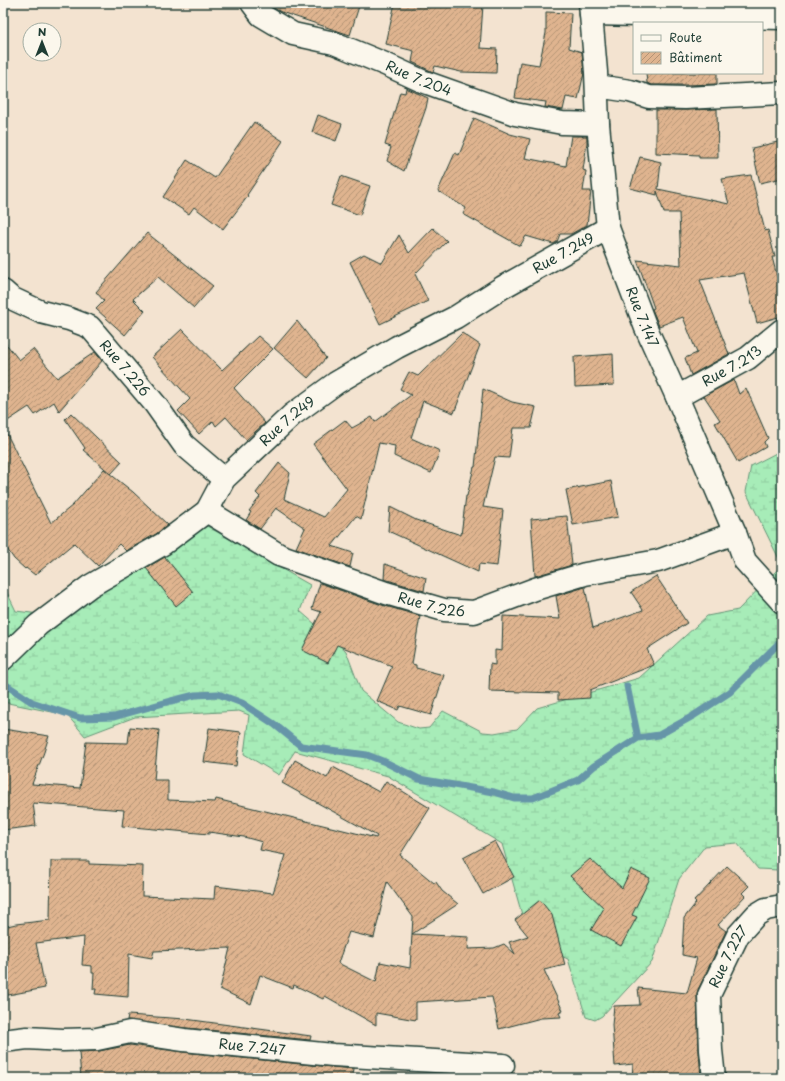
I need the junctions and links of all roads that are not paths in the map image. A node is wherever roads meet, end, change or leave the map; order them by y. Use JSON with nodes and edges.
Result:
{"nodes":[{"id":1,"x":252,"y":3,"type":"edge"},
{"id":2,"x":590,"y":8,"type":"edge"},
{"id":3,"x":782,"y":18,"type":"edge"},
{"id":4,"x":597,"y":86,"type":"junction"},
{"id":5,"x":782,"y":93,"type":"edge"},
{"id":6,"x":598,"y":124,"type":"junction"},
{"id":7,"x":608,"y":228,"type":"junction"},
{"id":8,"x":3,"y":291,"type":"edge"},
{"id":9,"x":782,"y":330,"type":"edge"},
{"id":10,"x":677,"y":397,"type":"junction"},
{"id":11,"x":224,"y":479,"type":"junction"},
{"id":12,"x":207,"y":511,"type":"junction"},
{"id":13,"x":735,"y":533,"type":"junction"},
{"id":14,"x":782,"y":602,"type":"edge"},
{"id":15,"x":3,"y":659,"type":"edge"},
{"id":16,"x":782,"y":906,"type":"edge"},
{"id":17,"x":3,"y":1041,"type":"edge"},
{"id":18,"x":503,"y":1065,"type":"dead end"},
{"id":19,"x":714,"y":1078,"type":"edge"}],
"edges":[{"from":1,"to":6,"type":"street","name":"Rue 7.204"},
{"from":2,"to":3,"type":"street"},
{"from":2,"to":4,"type":"street","name":"Rue 7.147"},
{"from":4,"to":5,"type":"street"},
{"from":4,"to":6,"type":"street","name":"Rue 7.147"},
{"from":6,"to":7,"type":"street","name":"Rue 7.147"},
{"from":7,"to":10,"type":"street","name":"Rue 7.147"},
{"from":7,"to":11,"type":"street","name":"Rue 7.249"},
{"from":8,"to":11,"type":"street","name":"Rue 7.226"},
{"from":9,"to":10,"type":"street","name":"Rue 7.213"},
{"from":10,"to":13,"type":"street","name":"Rue 7.147"},
{"from":11,"to":12,"type":"street","name":"Rue 7.249"},
{"from":12,"to":13,"type":"street","name":"Rue 7.226"},
{"from":12,"to":15,"type":"street","name":"Rue 7.249"},
{"from":13,"to":14,"type":"street","name":"Rue 7.147"},
{"from":16,"to":19,"type":"street","name":"Rue 7.227"},
{"from":17,"to":18,"type":"street","name":"Rue 7.247"}]}
